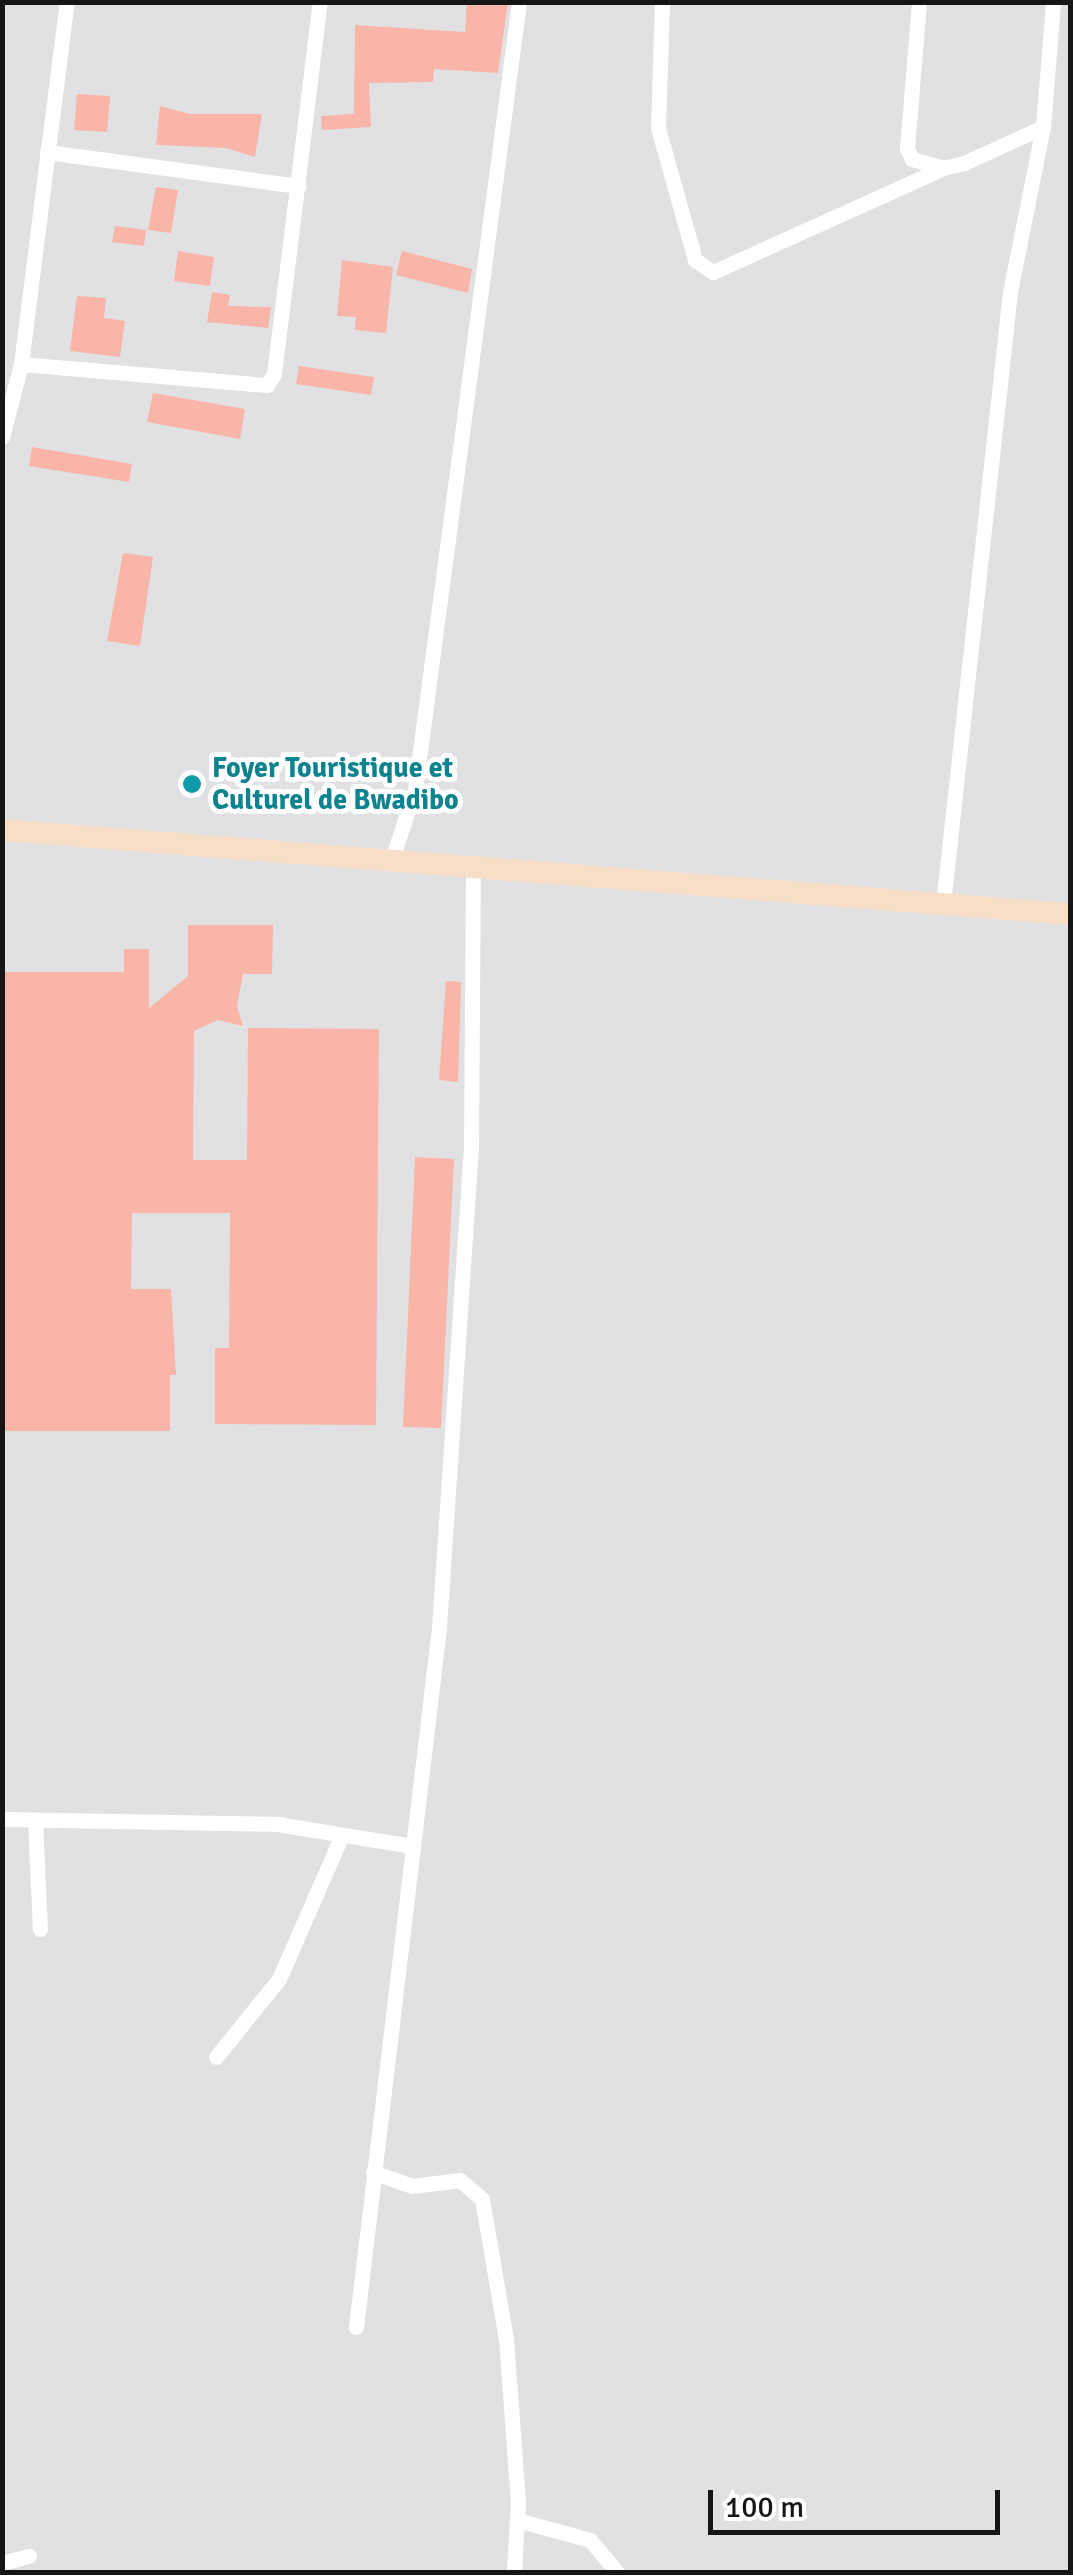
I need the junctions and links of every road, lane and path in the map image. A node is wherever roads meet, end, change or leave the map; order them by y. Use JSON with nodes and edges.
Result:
{"nodes":[{"id":1,"x":67,"y":2,"type":"edge"},
{"id":2,"x":320,"y":2,"type":"edge"},
{"id":3,"x":519,"y":2,"type":"edge"},
{"id":4,"x":662,"y":2,"type":"edge"},
{"id":5,"x":919,"y":2,"type":"edge"},
{"id":6,"x":1053,"y":2,"type":"edge"},
{"id":7,"x":1043,"y":127,"type":"junction"},
{"id":8,"x":48,"y":152,"type":"junction"},
{"id":9,"x":943,"y":168,"type":"junction"},
{"id":10,"x":299,"y":186,"type":"junction"},
{"id":11,"x":21,"y":364,"type":"junction"},
{"id":12,"x":2,"y":437,"type":"edge"},
{"id":13,"x":2,"y":830,"type":"edge"},
{"id":14,"x":393,"y":856,"type":"junction"},
{"id":15,"x":473,"y":864,"type":"junction"},
{"id":16,"x":943,"y":904,"type":"junction"},
{"id":17,"x":1070,"y":914,"type":"edge"},
{"id":18,"x":2,"y":1819,"type":"edge"},
{"id":19,"x":35,"y":1820,"type":"junction"},
{"id":20,"x":342,"y":1835,"type":"junction"},
{"id":21,"x":413,"y":1846,"type":"junction"},
{"id":22,"x":40,"y":1929,"type":"dead end"},
{"id":23,"x":216,"y":2057,"type":"dead end"},
{"id":24,"x":373,"y":2172,"type":"junction"},
{"id":25,"x":356,"y":2328,"type":"dead end"},
{"id":26,"x":518,"y":2520,"type":"junction"},
{"id":27,"x":29,"y":2556,"type":"dead end"},
{"id":28,"x":2,"y":2563,"type":"edge"},
{"id":29,"x":514,"y":2572,"type":"edge"},
{"id":30,"x":617,"y":2572,"type":"edge"}],
"edges":[{"from":1,"to":8,"type":"street"},
{"from":2,"to":10,"type":"street"},
{"from":3,"to":14,"type":"street"},
{"from":4,"to":9,"type":"street"},
{"from":5,"to":9,"type":"street"},
{"from":6,"to":7,"type":"street"},
{"from":7,"to":9,"type":"street"},
{"from":7,"to":16,"type":"street"},
{"from":8,"to":10,"type":"street"},
{"from":8,"to":11,"type":"street"},
{"from":10,"to":11,"type":"street"},
{"from":11,"to":12,"type":"street"},
{"from":13,"to":14,"type":"main road"},
{"from":14,"to":15,"type":"main road"},
{"from":15,"to":16,"type":"main road"},
{"from":15,"to":21,"type":"street"},
{"from":16,"to":17,"type":"main road"},
{"from":18,"to":19,"type":"street"},
{"from":19,"to":20,"type":"street"},
{"from":19,"to":22,"type":"street"},
{"from":20,"to":21,"type":"street"},
{"from":20,"to":23,"type":"street"},
{"from":21,"to":24,"type":"street"},
{"from":24,"to":25,"type":"street"},
{"from":24,"to":26,"type":"street"},
{"from":26,"to":29,"type":"street"},
{"from":26,"to":30,"type":"street"},
{"from":27,"to":28,"type":"street"}]}
